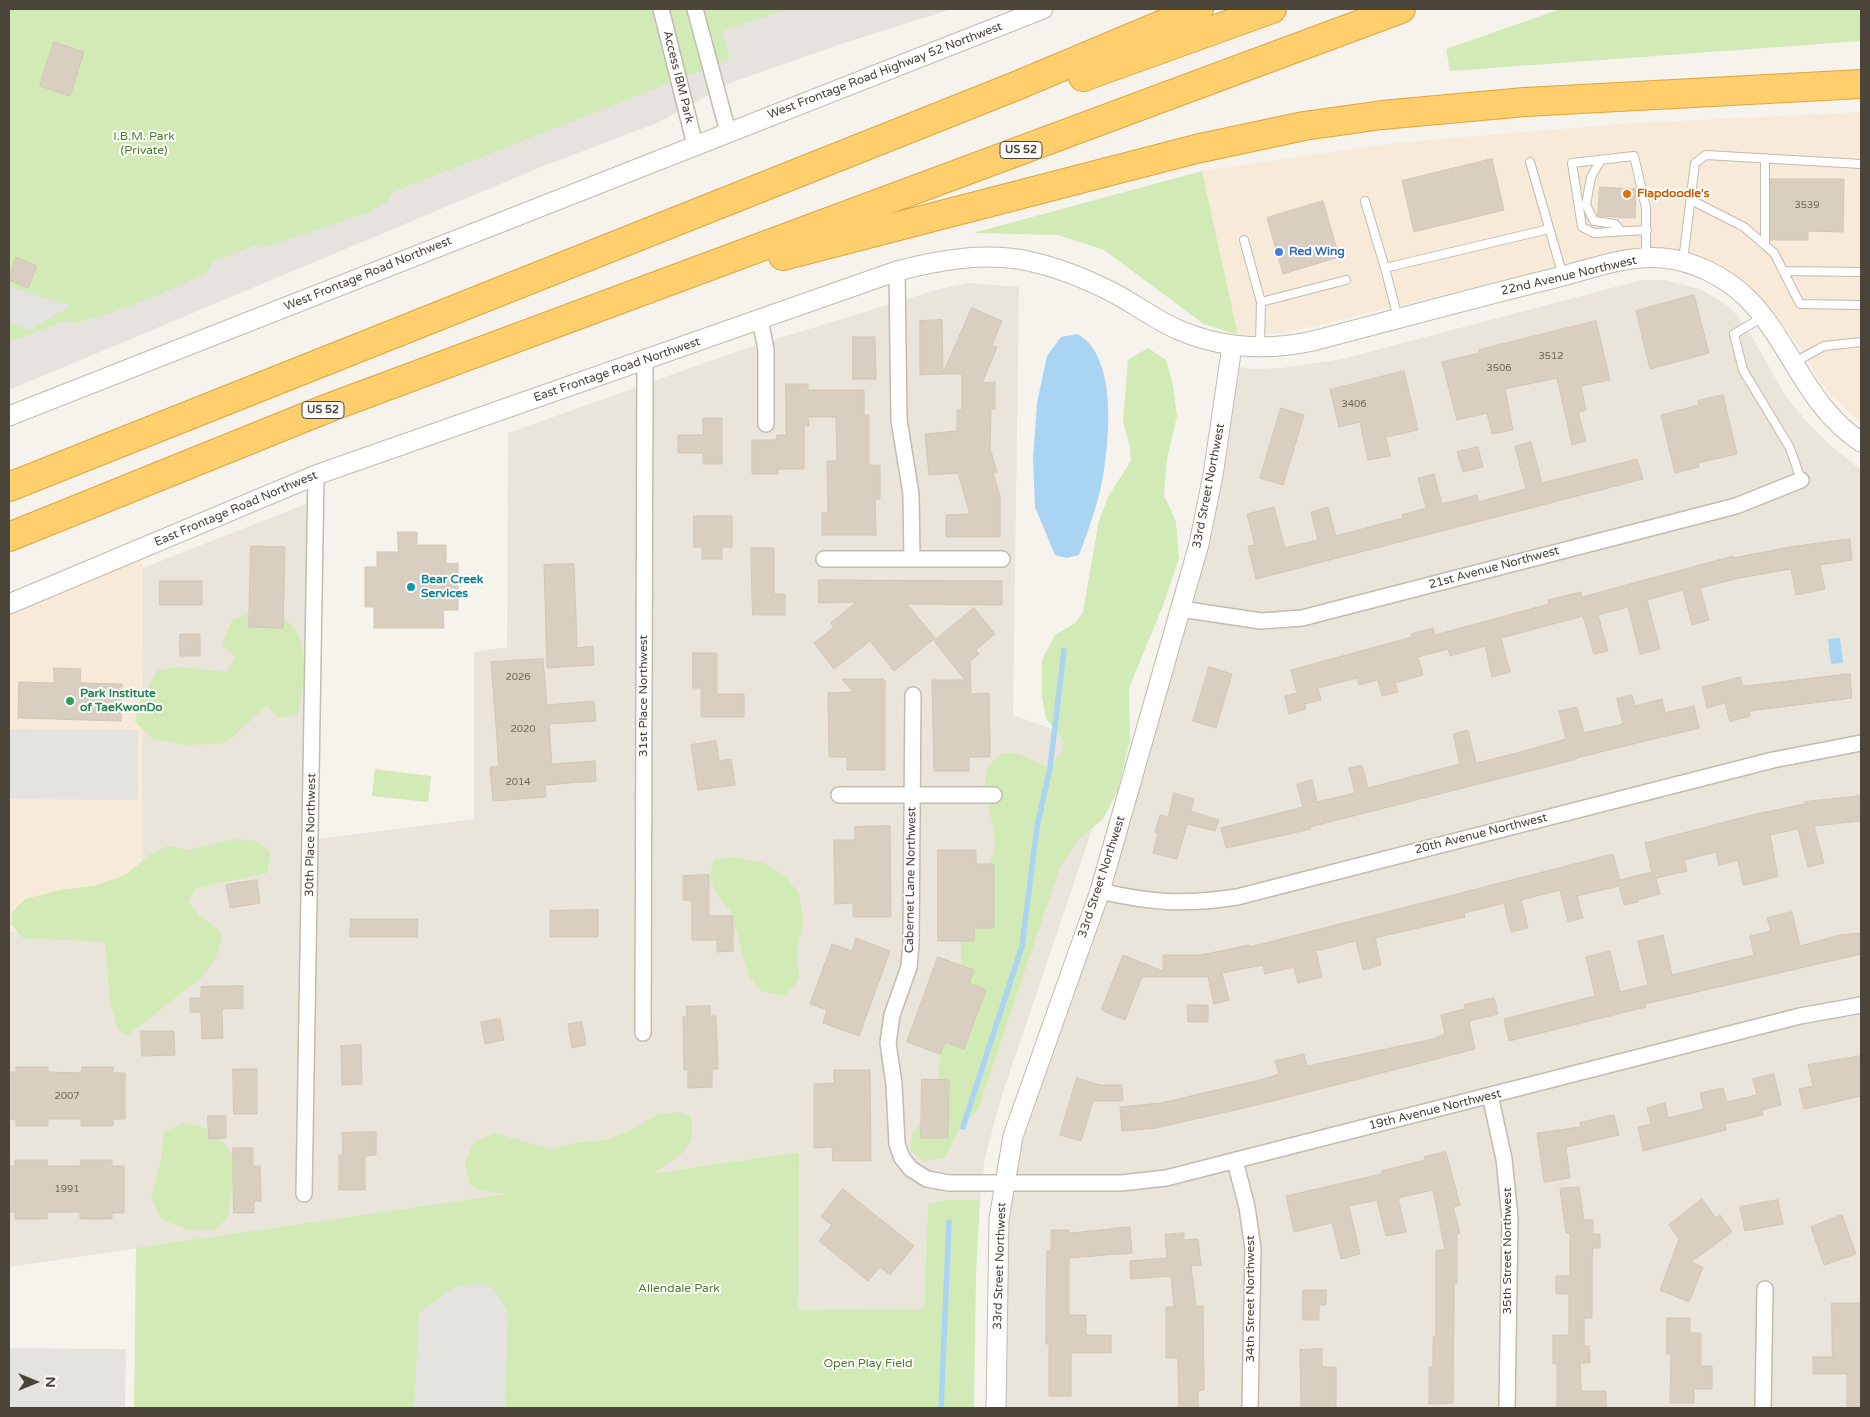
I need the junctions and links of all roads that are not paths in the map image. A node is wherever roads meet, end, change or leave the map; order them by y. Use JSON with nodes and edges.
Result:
{"nodes":[{"id":1,"x":661,"y":9,"type":"edge"},
{"id":2,"x":695,"y":9,"type":"edge"},
{"id":3,"x":1043,"y":9,"type":"edge"},
{"id":4,"x":1199,"y":9,"type":"edge"},
{"id":5,"x":1272,"y":9,"type":"edge"},
{"id":6,"x":1401,"y":9,"type":"edge"},
{"id":7,"x":1861,"y":84,"type":"edge"},
{"id":8,"x":728,"y":132,"type":"junction"},
{"id":9,"x":695,"y":145,"type":"junction"},
{"id":10,"x":1765,"y":158,"type":"junction"},
{"id":11,"x":1601,"y":160,"type":"junction"},
{"id":12,"x":1530,"y":162,"type":"dead end"},
{"id":13,"x":1861,"y":164,"type":"edge"},
{"id":14,"x":1691,"y":200,"type":"junction"},
{"id":15,"x":1365,"y":201,"type":"dead end"},
{"id":16,"x":1549,"y":229,"type":"junction"},
{"id":17,"x":1647,"y":230,"type":"junction"},
{"id":18,"x":1621,"y":231,"type":"junction"},
{"id":19,"x":630,"y":238,"type":"junction"},
{"id":20,"x":1244,"y":240,"type":"dead end"},
{"id":21,"x":1765,"y":246,"type":"junction"},
{"id":22,"x":1646,"y":258,"type":"junction"},
{"id":23,"x":1683,"y":261,"type":"junction"},
{"id":24,"x":1385,"y":268,"type":"junction"},
{"id":25,"x":897,"y":271,"type":"junction"},
{"id":26,"x":1783,"y":271,"type":"junction"},
{"id":27,"x":1861,"y":272,"type":"edge"},
{"id":28,"x":1563,"y":276,"type":"junction"},
{"id":29,"x":1346,"y":280,"type":"dead end"},
{"id":30,"x":641,"y":292,"type":"junction"},
{"id":31,"x":1261,"y":302,"type":"junction"},
{"id":32,"x":1861,"y":305,"type":"edge"},
{"id":33,"x":1763,"y":317,"type":"junction"},
{"id":34,"x":1398,"y":318,"type":"junction"},
{"id":35,"x":760,"y":319,"type":"junction"},
{"id":36,"x":1861,"y":342,"type":"edge"},
{"id":37,"x":1232,"y":346,"type":"junction"},
{"id":38,"x":1259,"y":348,"type":"junction"},
{"id":39,"x":645,"y":360,"type":"junction"},
{"id":40,"x":1792,"y":364,"type":"junction"},
{"id":41,"x":9,"y":416,"type":"edge"},
{"id":42,"x":766,"y":424,"type":"dead end"},
{"id":43,"x":1861,"y":442,"type":"edge"},
{"id":44,"x":316,"y":475,"type":"junction"},
{"id":45,"x":1801,"y":480,"type":"joint"},
{"id":46,"x":9,"y":487,"type":"edge"},
{"id":47,"x":9,"y":537,"type":"edge"},
{"id":48,"x":824,"y":559,"type":"dead end"},
{"id":49,"x":912,"y":559,"type":"junction"},
{"id":50,"x":1002,"y":559,"type":"dead end"},
{"id":51,"x":9,"y":604,"type":"edge"},
{"id":52,"x":1182,"y":609,"type":"junction"},
{"id":53,"x":913,"y":695,"type":"dead end"},
{"id":54,"x":1861,"y":743,"type":"edge"},
{"id":55,"x":839,"y":795,"type":"dead end"},
{"id":56,"x":912,"y":795,"type":"junction"},
{"id":57,"x":994,"y":796,"type":"dead end"},
{"id":58,"x":1100,"y":891,"type":"junction"},
{"id":59,"x":1861,"y":1005,"type":"edge"},
{"id":60,"x":643,"y":1033,"type":"dead end"},
{"id":61,"x":1490,"y":1095,"type":"junction"},
{"id":62,"x":1235,"y":1161,"type":"junction"},
{"id":63,"x":1004,"y":1183,"type":"junction"},
{"id":64,"x":304,"y":1194,"type":"dead end"},
{"id":65,"x":1765,"y":1289,"type":"dead end"},
{"id":66,"x":996,"y":1408,"type":"edge"},
{"id":67,"x":1250,"y":1408,"type":"edge"},
{"id":68,"x":1507,"y":1408,"type":"edge"},
{"id":69,"x":1763,"y":1408,"type":"edge"}],
"edges":[{"from":1,"to":9,"type":"street","name":"Access IBM Park"},
{"from":2,"to":8,"type":"street"},
{"from":3,"to":8,"type":"street","name":"West Frontage Road Highway 52 Northwest"},
{"from":4,"to":19,"type":"highway"},
{"from":5,"to":19,"type":"highway"},
{"from":6,"to":30,"type":"highway","number":"US 52"},
{"from":7,"to":30,"type":"highway"},
{"from":8,"to":9,"type":"street","name":"West Frontage Road Northwest"},
{"from":9,"to":41,"type":"street","name":"West Frontage Road Northwest"},
{"from":10,"to":13,"type":"lane"},
{"from":10,"to":14,"type":"lane"},
{"from":10,"to":21,"type":"lane"},
{"from":11,"to":17,"type":"lane"},
{"from":11,"to":18,"type":"lane"},
{"from":11,"to":18,"type":"lane"},
{"from":12,"to":16,"type":"lane"},
{"from":14,"to":21,"type":"lane"},
{"from":14,"to":23,"type":"lane"},
{"from":15,"to":24,"type":"lane"},
{"from":16,"to":24,"type":"lane"},
{"from":16,"to":28,"type":"lane"},
{"from":17,"to":18,"type":"lane"},
{"from":17,"to":22,"type":"lane"},
{"from":19,"to":46,"type":"highway"},
{"from":20,"to":31,"type":"lane"},
{"from":21,"to":26,"type":"lane"},
{"from":22,"to":23,"type":"street","name":"22nd Avenue Northwest"},
{"from":22,"to":28,"type":"street","name":"22nd Avenue Northwest"},
{"from":23,"to":33,"type":"street","name":"22nd Avenue Northwest"},
{"from":24,"to":34,"type":"lane"},
{"from":25,"to":35,"type":"street","name":"East Frontage Road Northwest"},
{"from":25,"to":37,"type":"street","name":"East Frontage Road Northwest"},
{"from":25,"to":49,"type":"street"},
{"from":26,"to":27,"type":"lane"},
{"from":26,"to":32,"type":"lane"},
{"from":28,"to":34,"type":"street","name":"22nd Avenue Northwest"},
{"from":29,"to":31,"type":"lane"},
{"from":30,"to":47,"type":"highway","number":"US 52"},
{"from":31,"to":38,"type":"lane"},
{"from":33,"to":40,"type":"street","name":"22nd Avenue Northwest"},
{"from":33,"to":45,"type":"lane"},
{"from":34,"to":38,"type":"street","name":"22nd Avenue Northwest"},
{"from":35,"to":39,"type":"street","name":"East Frontage Road Northwest"},
{"from":35,"to":42,"type":"street"},
{"from":36,"to":40,"type":"lane"},
{"from":37,"to":38,"type":"street","name":"22nd Avenue Northwest"},
{"from":37,"to":52,"type":"street","name":"33rd Street Northwest"},
{"from":39,"to":44,"type":"street","name":"East Frontage Road Northwest"},
{"from":39,"to":60,"type":"street","name":"31st Place Northwest"},
{"from":40,"to":43,"type":"street","name":"22nd Avenue Northwest"},
{"from":44,"to":51,"type":"street","name":"East Frontage Road Northwest"},
{"from":44,"to":64,"type":"street","name":"30th Place Northwest"},
{"from":45,"to":52,"type":"street","name":"21st Avenue Northwest"},
{"from":48,"to":49,"type":"street"},
{"from":49,"to":50,"type":"street"},
{"from":52,"to":58,"type":"street","name":"33rd Street Northwest"},
{"from":53,"to":56,"type":"street","name":"Cabernet Lane Northwest"},
{"from":54,"to":58,"type":"street","name":"20th Avenue Northwest"},
{"from":55,"to":56,"type":"street"},
{"from":56,"to":57,"type":"street"},
{"from":56,"to":63,"type":"street","name":"Cabernet Lane Northwest"},
{"from":58,"to":63,"type":"street","name":"33rd Street Northwest"},
{"from":59,"to":61,"type":"street","name":"19th Avenue Northwest"},
{"from":61,"to":62,"type":"street","name":"19th Avenue Northwest"},
{"from":61,"to":68,"type":"street","name":"35th Street Northwest"},
{"from":62,"to":63,"type":"street","name":"19th Avenue Northwest"},
{"from":62,"to":67,"type":"street","name":"34th Street Northwest"},
{"from":63,"to":66,"type":"street","name":"33rd Street Northwest"},
{"from":65,"to":69,"type":"street"}]}
